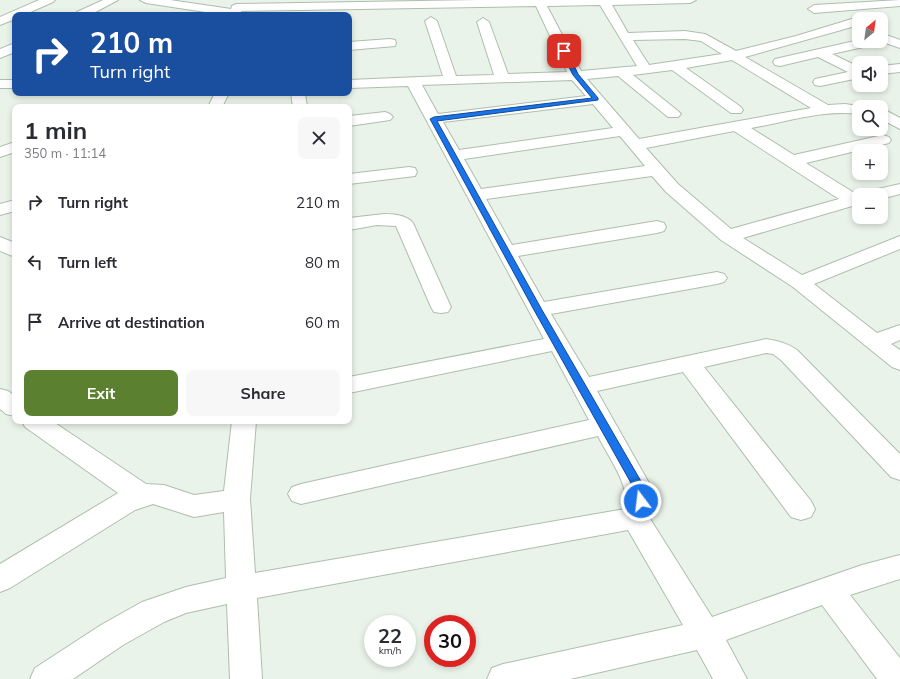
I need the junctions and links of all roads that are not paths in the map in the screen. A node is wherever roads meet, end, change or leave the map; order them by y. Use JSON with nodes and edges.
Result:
{"nodes":[{"id":1,"x":49,"y":0,"type":"edge"},
{"id":2,"x":112,"y":0,"type":"edge"},
{"id":3,"x":146,"y":0,"type":"edge"},
{"id":4,"x":690,"y":0,"type":"edge"},
{"id":5,"x":447,"y":2,"type":"edge"},
{"id":6,"x":505,"y":2,"type":"edge"},
{"id":7,"x":540,"y":3,"type":"junction"},
{"id":8,"x":605,"y":3,"type":"junction"},
{"id":9,"x":900,"y":3,"type":"edge"},
{"id":10,"x":182,"y":5,"type":"junction"},
{"id":11,"x":900,"y":8,"type":"edge"},
{"id":12,"x":235,"y":9,"type":"edge"},
{"id":13,"x":21,"y":12,"type":"edge"},
{"id":14,"x":87,"y":12,"type":"edge"},
{"id":15,"x":169,"y":12,"type":"edge"},
{"id":16,"x":888,"y":12,"type":"edge"},
{"id":17,"x":12,"y":16,"type":"edge"},
{"id":18,"x":0,"y":21,"type":"edge"},
{"id":19,"x":430,"y":21,"type":"dead end"},
{"id":20,"x":483,"y":22,"type":"dead end"},
{"id":21,"x":852,"y":23,"type":"edge"},
{"id":22,"x":843,"y":26,"type":"junction"},
{"id":23,"x":852,"y":29,"type":"edge"},
{"id":24,"x":900,"y":34,"type":"edge"},
{"id":25,"x":624,"y":37,"type":"junction"},
{"id":26,"x":888,"y":37,"type":"edge"},
{"id":27,"x":888,"y":40,"type":"edge"},
{"id":28,"x":12,"y":41,"type":"edge"},
{"id":29,"x":390,"y":44,"type":"dead end"},
{"id":30,"x":900,"y":44,"type":"edge"},
{"id":31,"x":352,"y":46,"type":"edge"},
{"id":32,"x":852,"y":46,"type":"edge"},
{"id":33,"x":819,"y":53,"type":"junction"},
{"id":34,"x":0,"y":54,"type":"edge"},
{"id":35,"x":734,"y":55,"type":"junction"},
{"id":36,"x":780,"y":62,"type":"dead end"},
{"id":37,"x":673,"y":65,"type":"junction"},
{"id":38,"x":900,"y":68,"type":"edge"},
{"id":39,"x":645,"y":69,"type":"junction"},
{"id":40,"x":888,"y":69,"type":"edge"},
{"id":41,"x":852,"y":70,"type":"edge"},
{"id":42,"x":621,"y":72,"type":"junction"},
{"id":43,"x":576,"y":75,"type":"junction"},
{"id":44,"x":852,"y":75,"type":"edge"},
{"id":45,"x":502,"y":78,"type":"junction"},
{"id":46,"x":451,"y":80,"type":"junction"},
{"id":47,"x":413,"y":81,"type":"junction"},
{"id":48,"x":820,"y":82,"type":"dead end"},
{"id":49,"x":0,"y":84,"type":"edge"},
{"id":50,"x":12,"y":84,"type":"edge"},
{"id":51,"x":352,"y":84,"type":"edge"},
{"id":52,"x":596,"y":99,"type":"junction"},
{"id":53,"x":900,"y":106,"type":"edge"},
{"id":54,"x":888,"y":108,"type":"edge"},
{"id":55,"x":852,"y":109,"type":"edge"},
{"id":56,"x":736,"y":110,"type":"dead end"},
{"id":57,"x":824,"y":110,"type":"junction"},
{"id":58,"x":673,"y":114,"type":"dead end"},
{"id":59,"x":385,"y":117,"type":"dead end"},
{"id":60,"x":888,"y":117,"type":"edge"},
{"id":61,"x":434,"y":119,"type":"junction"},
{"id":62,"x":352,"y":121,"type":"edge"},
{"id":63,"x":900,"y":124,"type":"edge"},
{"id":64,"x":737,"y":126,"type":"junction"},
{"id":65,"x":623,"y":131,"type":"junction"},
{"id":66,"x":883,"y":140,"type":"dead end"},
{"id":67,"x":635,"y":145,"type":"junction"},
{"id":68,"x":12,"y":148,"type":"edge"},
{"id":69,"x":0,"y":152,"type":"edge"},
{"id":70,"x":454,"y":156,"type":"junction"},
{"id":71,"x":791,"y":161,"type":"junction"},
{"id":72,"x":656,"y":170,"type":"junction"},
{"id":73,"x":409,"y":172,"type":"dead end"},
{"id":74,"x":352,"y":179,"type":"edge"},
{"id":75,"x":900,"y":189,"type":"edge"},
{"id":76,"x":888,"y":192,"type":"edge"},
{"id":77,"x":475,"y":195,"type":"junction"},
{"id":78,"x":852,"y":198,"type":"edge"},
{"id":79,"x":852,"y":201,"type":"edge"},
{"id":80,"x":352,"y":224,"type":"edge"},
{"id":81,"x":657,"y":227,"type":"dead end"},
{"id":82,"x":728,"y":236,"type":"junction"},
{"id":83,"x":900,"y":242,"type":"edge"},
{"id":84,"x":0,"y":243,"type":"edge"},
{"id":85,"x":12,"y":249,"type":"edge"},
{"id":86,"x":506,"y":252,"type":"junction"},
{"id":87,"x":716,"y":278,"type":"dead end"},
{"id":88,"x":800,"y":283,"type":"junction"},
{"id":89,"x":441,"y":307,"type":"dead end"},
{"id":90,"x":538,"y":310,"type":"junction"},
{"id":91,"x":900,"y":332,"type":"edge"},
{"id":92,"x":558,"y":342,"type":"junction"},
{"id":93,"x":875,"y":342,"type":"junction"},
{"id":94,"x":900,"y":362,"type":"edge"},
{"id":95,"x":688,"y":363,"type":"junction"},
{"id":96,"x":352,"y":384,"type":"edge"},
{"id":97,"x":581,"y":387,"type":"junction"},
{"id":98,"x":0,"y":397,"type":"edge"},
{"id":99,"x":12,"y":406,"type":"edge"},
{"id":100,"x":38,"y":424,"type":"edge"},
{"id":101,"x":244,"y":424,"type":"edge"},
{"id":102,"x":604,"y":426,"type":"junction"},
{"id":103,"x":900,"y":470,"type":"edge"},
{"id":104,"x":301,"y":494,"type":"dead end"},
{"id":105,"x":141,"y":495,"type":"junction"},
{"id":106,"x":237,"y":499,"type":"junction"},
{"id":107,"x":801,"y":509,"type":"dead end"},
{"id":108,"x":635,"y":518,"type":"junction"},
{"id":109,"x":900,"y":567,"type":"edge"},
{"id":110,"x":0,"y":579,"type":"edge"},
{"id":111,"x":242,"y":588,"type":"junction"},
{"id":112,"x":828,"y":590,"type":"junction"},
{"id":113,"x":705,"y":634,"type":"junction"},
{"id":114,"x":46,"y":679,"type":"edge"},
{"id":115,"x":246,"y":679,"type":"edge"},
{"id":116,"x":503,"y":679,"type":"edge"},
{"id":117,"x":731,"y":679,"type":"edge"},
{"id":118,"x":897,"y":679,"type":"edge"}],
"edges":[{"from":1,"to":13,"type":"street"},
{"from":2,"to":14,"type":"street"},
{"from":3,"to":10,"type":"street"},
{"from":4,"to":8,"type":"street"},
{"from":5,"to":6,"type":"street"},
{"from":5,"to":12,"type":"street"},
{"from":6,"to":7,"type":"street"},
{"from":7,"to":8,"type":"street"},
{"from":7,"to":43,"type":"street"},
{"from":8,"to":25,"type":"street"},
{"from":9,"to":22,"type":"street"},
{"from":10,"to":12,"type":"street"},
{"from":10,"to":15,"type":"street"},
{"from":11,"to":16,"type":"street"},
{"from":17,"to":18,"type":"street"},
{"from":19,"to":46,"type":"street"},
{"from":20,"to":45,"type":"street"},
{"from":21,"to":22,"type":"street"},
{"from":22,"to":23,"type":"street"},
{"from":22,"to":35,"type":"street"},
{"from":24,"to":26,"type":"street"},
{"from":25,"to":35,"type":"street"},
{"from":25,"to":39,"type":"street"},
{"from":27,"to":30,"type":"street"},
{"from":28,"to":34,"type":"street"},
{"from":29,"to":31,"type":"street"},
{"from":32,"to":33,"type":"street"},
{"from":33,"to":36,"type":"street"},
{"from":33,"to":41,"type":"street"},
{"from":35,"to":37,"type":"street"},
{"from":35,"to":57,"type":"street"},
{"from":37,"to":39,"type":"street"},
{"from":37,"to":56,"type":"street"},
{"from":38,"to":40,"type":"street"},
{"from":39,"to":42,"type":"street"},
{"from":42,"to":43,"type":"street"},
{"from":42,"to":58,"type":"street"},
{"from":43,"to":45,"type":"street"},
{"from":43,"to":52,"type":"street"},
{"from":44,"to":48,"type":"street"},
{"from":45,"to":46,"type":"street"},
{"from":46,"to":47,"type":"street"},
{"from":47,"to":51,"type":"street"},
{"from":47,"to":61,"type":"street"},
{"from":49,"to":50,"type":"street"},
{"from":52,"to":61,"type":"street"},
{"from":52,"to":65,"type":"street"},
{"from":53,"to":54,"type":"street"},
{"from":55,"to":57,"type":"street"},
{"from":57,"to":64,"type":"street"},
{"from":59,"to":62,"type":"street"},
{"from":60,"to":63,"type":"street"},
{"from":61,"to":70,"type":"street"},
{"from":64,"to":67,"type":"street"},
{"from":64,"to":71,"type":"street"},
{"from":65,"to":67,"type":"street"},
{"from":65,"to":70,"type":"street"},
{"from":66,"to":71,"type":"street"},
{"from":67,"to":72,"type":"street"},
{"from":68,"to":69,"type":"street"},
{"from":70,"to":77,"type":"street"},
{"from":71,"to":78,"type":"street"},
{"from":72,"to":77,"type":"street"},
{"from":72,"to":82,"type":"street"},
{"from":73,"to":74,"type":"street"},
{"from":75,"to":76,"type":"street"},
{"from":77,"to":86,"type":"street"},
{"from":79,"to":82,"type":"street"},
{"from":80,"to":89,"type":"street"},
{"from":81,"to":86,"type":"street"},
{"from":82,"to":88,"type":"street"},
{"from":83,"to":88,"type":"street"},
{"from":84,"to":85,"type":"street"},
{"from":86,"to":90,"type":"street"},
{"from":87,"to":90,"type":"street"},
{"from":88,"to":93,"type":"street"},
{"from":90,"to":92,"type":"street"},
{"from":91,"to":93,"type":"street"},
{"from":92,"to":96,"type":"street"},
{"from":92,"to":97,"type":"street"},
{"from":93,"to":94,"type":"street"},
{"from":95,"to":97,"type":"street"},
{"from":95,"to":103,"type":"street"},
{"from":95,"to":107,"type":"street"},
{"from":97,"to":102,"type":"street"},
{"from":98,"to":99,"type":"street"},
{"from":100,"to":105,"type":"street"},
{"from":101,"to":106,"type":"street"},
{"from":102,"to":104,"type":"street"},
{"from":102,"to":108,"type":"street"},
{"from":105,"to":106,"type":"street"},
{"from":105,"to":110,"type":"street"},
{"from":106,"to":111,"type":"street"},
{"from":108,"to":111,"type":"street"},
{"from":108,"to":113,"type":"street"},
{"from":109,"to":112,"type":"street"},
{"from":111,"to":114,"type":"street"},
{"from":111,"to":115,"type":"street"},
{"from":112,"to":113,"type":"street"},
{"from":112,"to":118,"type":"street"},
{"from":113,"to":116,"type":"street"},
{"from":113,"to":117,"type":"street"}]}
